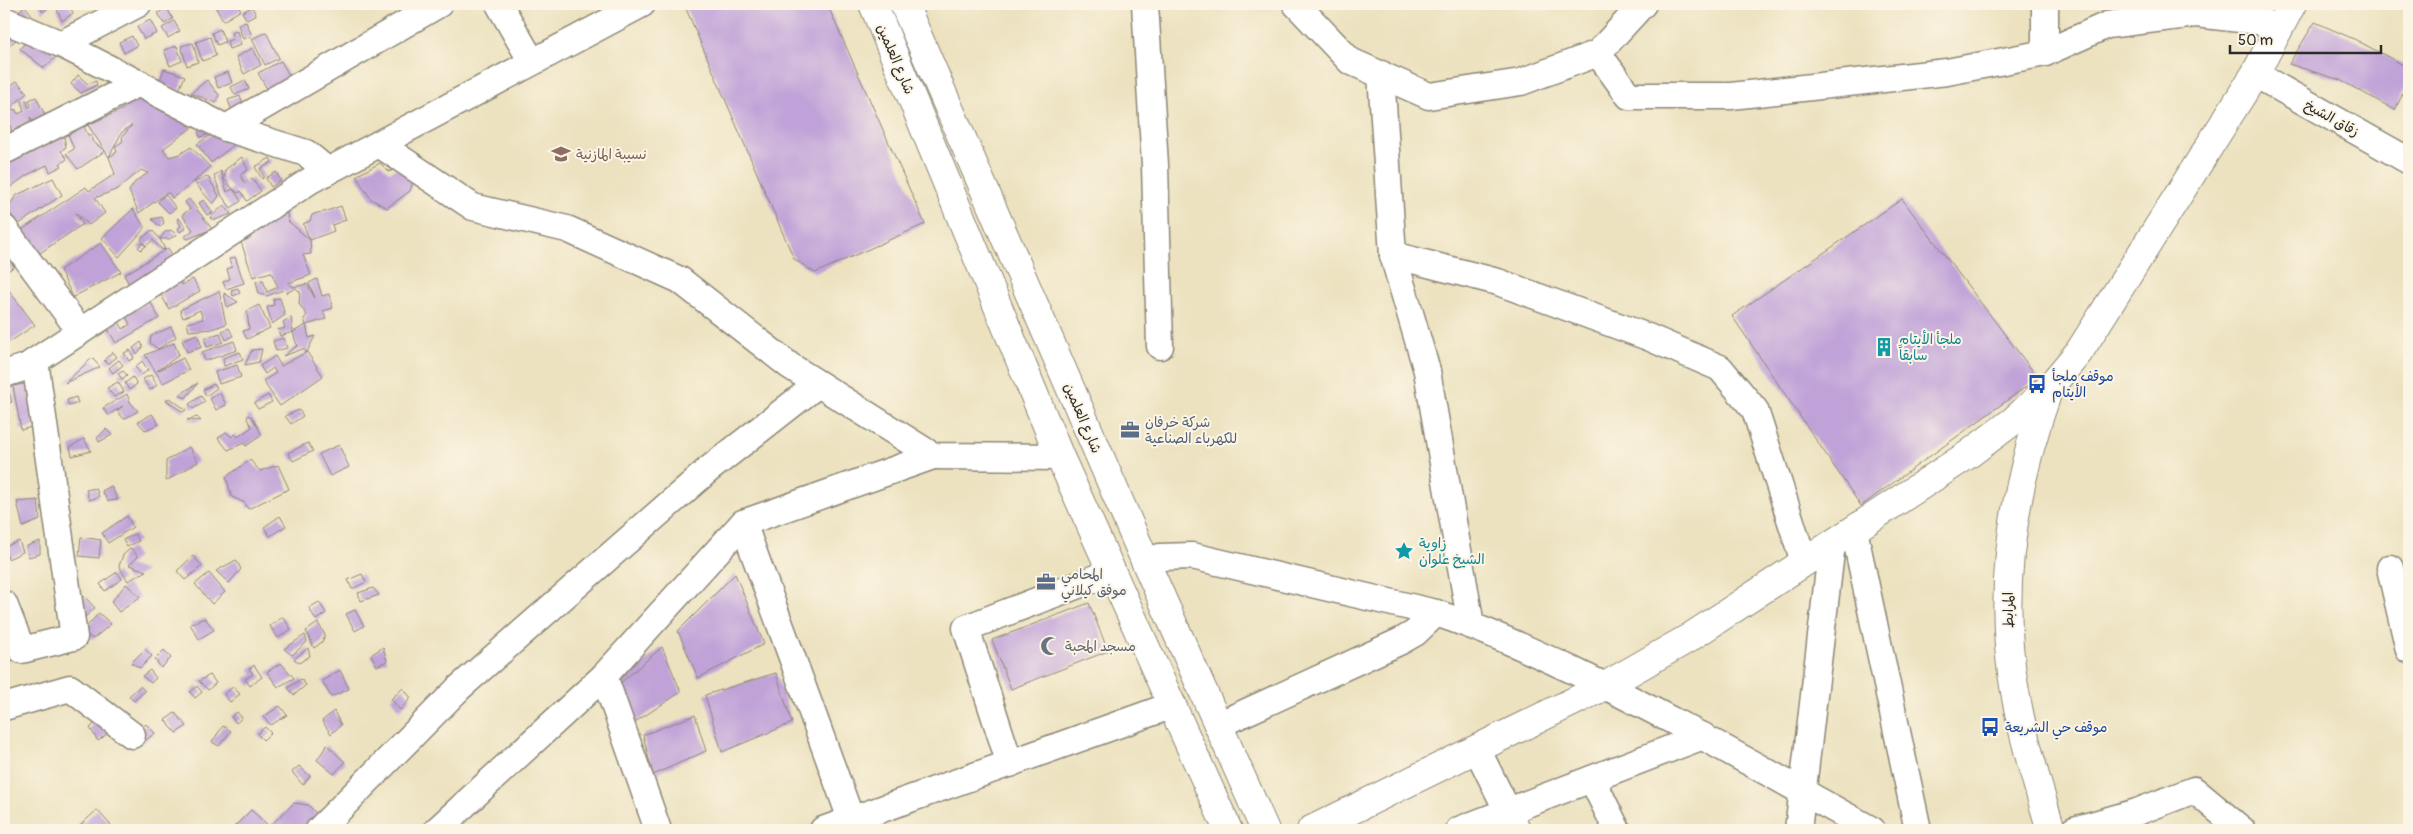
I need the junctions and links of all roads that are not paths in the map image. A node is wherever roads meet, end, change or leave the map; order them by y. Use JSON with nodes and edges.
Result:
{"nodes":[{"id":1,"x":138,"y":4,"type":"edge"},
{"id":2,"x":439,"y":4,"type":"edge"},
{"id":3,"x":499,"y":4,"type":"edge"},
{"id":4,"x":642,"y":4,"type":"edge"},
{"id":5,"x":872,"y":4,"type":"edge"},
{"id":6,"x":904,"y":4,"type":"edge"},
{"id":7,"x":1145,"y":4,"type":"edge"},
{"id":8,"x":1296,"y":4,"type":"edge"},
{"id":9,"x":1643,"y":4,"type":"edge"},
{"id":10,"x":2046,"y":4,"type":"edge"},
{"id":11,"x":2272,"y":14,"type":"edge"},
{"id":12,"x":4,"y":20,"type":"edge"},
{"id":13,"x":61,"y":44,"type":"junction"},
{"id":14,"x":1598,"y":53,"type":"junction"},
{"id":15,"x":2045,"y":53,"type":"junction"},
{"id":16,"x":532,"y":62,"type":"junction"},
{"id":17,"x":1381,"y":74,"type":"junction"},
{"id":18,"x":2254,"y":74,"type":"junction"},
{"id":19,"x":139,"y":83,"type":"junction"},
{"id":20,"x":226,"y":128,"type":"junction"},
{"id":21,"x":379,"y":144,"type":"junction"},
{"id":22,"x":4,"y":151,"type":"edge"},
{"id":23,"x":2409,"y":161,"type":"edge"},
{"id":24,"x":328,"y":171,"type":"junction"},
{"id":25,"x":4,"y":228,"type":"edge"},
{"id":26,"x":1393,"y":255,"type":"junction"},
{"id":27,"x":80,"y":332,"type":"junction"},
{"id":28,"x":1160,"y":346,"type":"dead end"},
{"id":29,"x":35,"y":361,"type":"junction"},
{"id":30,"x":4,"y":374,"type":"edge"},
{"id":31,"x":818,"y":384,"type":"junction"},
{"id":32,"x":2048,"y":389,"type":"junction"},
{"id":33,"x":933,"y":456,"type":"junction"},
{"id":34,"x":1060,"y":457,"type":"junction"},
{"id":35,"x":743,"y":523,"type":"junction"},
{"id":36,"x":1843,"y":537,"type":"junction"},
{"id":37,"x":1804,"y":562,"type":"junction"},
{"id":38,"x":1146,"y":563,"type":"junction"},
{"id":39,"x":2390,"y":568,"type":"dead end"},
{"id":40,"x":1112,"y":572,"type":"junction"},
{"id":41,"x":4,"y":604,"type":"edge"},
{"id":42,"x":1436,"y":613,"type":"junction"},
{"id":43,"x":1471,"y":625,"type":"junction"},
{"id":44,"x":2409,"y":650,"type":"edge"},
{"id":45,"x":604,"y":676,"type":"junction"},
{"id":46,"x":1605,"y":686,"type":"junction"},
{"id":47,"x":1173,"y":705,"type":"junction"},
{"id":48,"x":4,"y":707,"type":"edge"},
{"id":49,"x":1218,"y":725,"type":"junction"},
{"id":50,"x":132,"y":735,"type":"dead end"},
{"id":51,"x":1704,"y":736,"type":"junction"},
{"id":52,"x":1477,"y":749,"type":"junction"},
{"id":53,"x":1010,"y":764,"type":"junction"},
{"id":54,"x":1592,"y":779,"type":"junction"},
{"id":55,"x":1802,"y":792,"type":"junction"},
{"id":56,"x":1512,"y":820,"type":"edge"},
{"id":57,"x":2141,"y":821,"type":"edge"},
{"id":58,"x":853,"y":825,"type":"edge"},
{"id":59,"x":441,"y":829,"type":"edge"},
{"id":60,"x":320,"y":830,"type":"edge"},
{"id":61,"x":658,"y":830,"type":"edge"},
{"id":62,"x":823,"y":830,"type":"edge"},
{"id":63,"x":1228,"y":830,"type":"edge"},
{"id":64,"x":1266,"y":830,"type":"edge"},
{"id":65,"x":1311,"y":830,"type":"edge"},
{"id":66,"x":1459,"y":830,"type":"edge"},
{"id":67,"x":1617,"y":830,"type":"edge"},
{"id":68,"x":1798,"y":830,"type":"edge"},
{"id":69,"x":1872,"y":830,"type":"edge"},
{"id":70,"x":1918,"y":830,"type":"edge"},
{"id":71,"x":2051,"y":830,"type":"edge"},
{"id":72,"x":2074,"y":830,"type":"edge"},
{"id":73,"x":2242,"y":830,"type":"edge"}],
"edges":[{"from":1,"to":13,"type":"street"},
{"from":2,"to":20,"type":"street"},
{"from":3,"to":16,"type":"street"},
{"from":4,"to":16,"type":"street"},
{"from":5,"to":34,"type":"main road","name":"شارع العلمين"},
{"from":6,"to":38,"type":"main road","name":"شارع العلمين"},
{"from":7,"to":28,"type":"street"},
{"from":8,"to":17,"type":"street"},
{"from":9,"to":14,"type":"street"},
{"from":10,"to":15,"type":"street"},
{"from":11,"to":15,"type":"street"},
{"from":11,"to":18,"type":"main road"},
{"from":12,"to":13,"type":"street"},
{"from":13,"to":19,"type":"street"},
{"from":14,"to":15,"type":"street"},
{"from":14,"to":17,"type":"street"},
{"from":16,"to":21,"type":"street"},
{"from":17,"to":26,"type":"street"},
{"from":18,"to":23,"type":"street","name":"زقاق الشيخ"},
{"from":18,"to":32,"type":"main road"},
{"from":19,"to":20,"type":"street"},
{"from":19,"to":22,"type":"street"},
{"from":20,"to":24,"type":"street"},
{"from":21,"to":24,"type":"street"},
{"from":21,"to":31,"type":"street"},
{"from":24,"to":27,"type":"street"},
{"from":25,"to":27,"type":"street"},
{"from":26,"to":37,"type":"street"},
{"from":26,"to":43,"type":"street"},
{"from":27,"to":29,"type":"street"},
{"from":29,"to":30,"type":"street"},
{"from":29,"to":41,"type":"street"},
{"from":31,"to":33,"type":"street"},
{"from":31,"to":60,"type":"street"},
{"from":32,"to":36,"type":"main road"},
{"from":32,"to":71,"type":"main road","name":"المرابط"},
{"from":33,"to":34,"type":"street"},
{"from":33,"to":35,"type":"street"},
{"from":34,"to":40,"type":"main road","name":"شارع العلمين"},
{"from":35,"to":45,"type":"street"},
{"from":35,"to":58,"type":"street"},
{"from":36,"to":37,"type":"main road"},
{"from":36,"to":55,"type":"street"},
{"from":36,"to":70,"type":"street"},
{"from":37,"to":46,"type":"main road"},
{"from":38,"to":42,"type":"street"},
{"from":38,"to":49,"type":"main road","name":"شارع العلمين"},
{"from":39,"to":44,"type":"street"},
{"from":40,"to":47,"type":"main road","name":"شارع العلمين"},
{"from":40,"to":53,"type":"street"},
{"from":42,"to":43,"type":"street"},
{"from":42,"to":49,"type":"street"},
{"from":43,"to":46,"type":"street"},
{"from":45,"to":59,"type":"street"},
{"from":45,"to":61,"type":"street"},
{"from":46,"to":51,"type":"street"},
{"from":46,"to":52,"type":"main road"},
{"from":47,"to":53,"type":"street"},
{"from":47,"to":63,"type":"main road","name":"شارع العلمين"},
{"from":48,"to":50,"type":"street"},
{"from":49,"to":64,"type":"main road","name":"شارع العلمين"},
{"from":51,"to":54,"type":"street"},
{"from":51,"to":55,"type":"street"},
{"from":52,"to":56,"type":"street"},
{"from":52,"to":65,"type":"main road"},
{"from":53,"to":58,"type":"street"},
{"from":54,"to":56,"type":"street"},
{"from":54,"to":67,"type":"street"},
{"from":55,"to":68,"type":"street"},
{"from":55,"to":69,"type":"street"},
{"from":56,"to":66,"type":"street"},
{"from":57,"to":72,"type":"street"},
{"from":57,"to":73,"type":"street"},
{"from":58,"to":62,"type":"street"}]}
